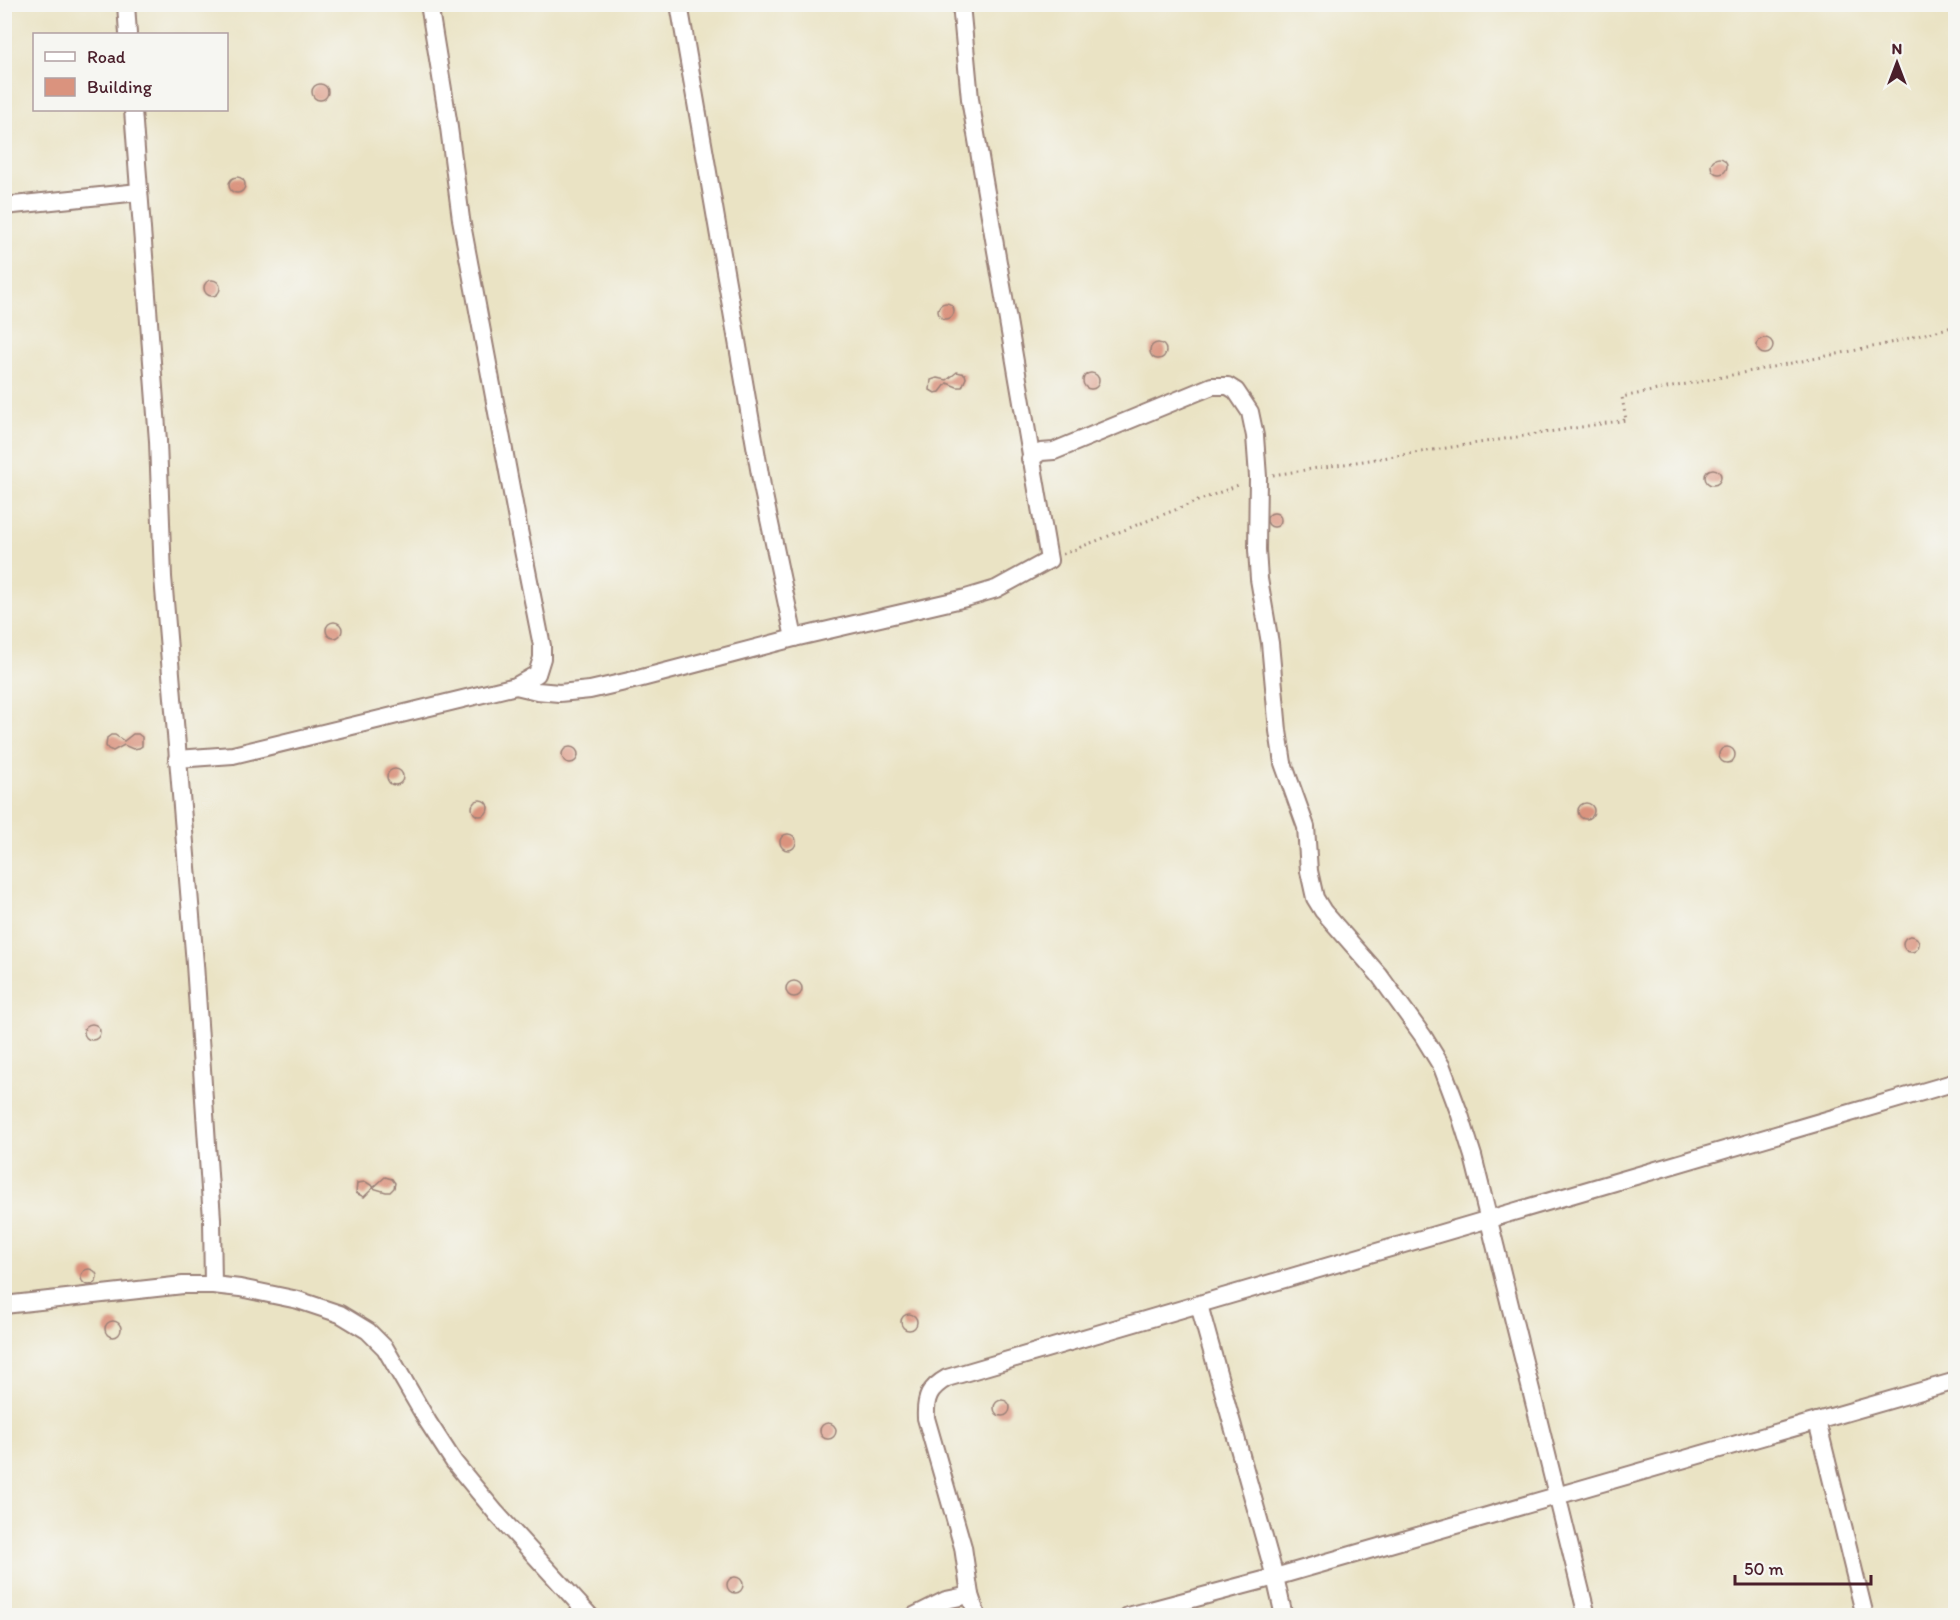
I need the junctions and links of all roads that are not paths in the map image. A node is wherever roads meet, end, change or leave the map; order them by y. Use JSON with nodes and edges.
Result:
{"nodes":[{"id":1,"x":126,"y":4,"type":"edge"},
{"id":2,"x":429,"y":4,"type":"edge"},
{"id":3,"x":679,"y":4,"type":"edge"},
{"id":4,"x":961,"y":4,"type":"edge"},
{"id":5,"x":128,"y":33,"type":"edge"},
{"id":6,"x":133,"y":111,"type":"edge"},
{"id":7,"x":139,"y":192,"type":"junction"},
{"id":8,"x":4,"y":206,"type":"edge"},
{"id":9,"x":1030,"y":459,"type":"junction"},
{"id":10,"x":794,"y":638,"type":"junction"},
{"id":11,"x":516,"y":686,"type":"junction"},
{"id":12,"x":177,"y":759,"type":"junction"},
{"id":13,"x":1956,"y":1082,"type":"edge"},
{"id":14,"x":1488,"y":1220,"type":"junction"},
{"id":15,"x":213,"y":1285,"type":"junction"},
{"id":16,"x":5,"y":1305,"type":"edge"},
{"id":17,"x":1199,"y":1305,"type":"junction"},
{"id":18,"x":1956,"y":1381,"type":"edge"},
{"id":19,"x":1817,"y":1421,"type":"junction"},
{"id":20,"x":1556,"y":1496,"type":"junction"},
{"id":21,"x":1275,"y":1577,"type":"junction"},
{"id":22,"x":970,"y":1595,"type":"junction"},
{"id":23,"x":590,"y":1616,"type":"edge"},
{"id":24,"x":914,"y":1616,"type":"edge"},
{"id":25,"x":977,"y":1616,"type":"edge"},
{"id":26,"x":1128,"y":1616,"type":"edge"},
{"id":27,"x":1284,"y":1616,"type":"edge"},
{"id":28,"x":1587,"y":1616,"type":"edge"},
{"id":29,"x":1865,"y":1616,"type":"edge"}],
"edges":[{"from":1,"to":5,"type":"street"},
{"from":2,"to":11,"type":"street"},
{"from":3,"to":10,"type":"street"},
{"from":4,"to":9,"type":"street"},
{"from":6,"to":7,"type":"street"},
{"from":7,"to":8,"type":"street"},
{"from":7,"to":12,"type":"street"},
{"from":9,"to":10,"type":"street"},
{"from":9,"to":14,"type":"street"},
{"from":10,"to":11,"type":"street"},
{"from":11,"to":12,"type":"street"},
{"from":12,"to":15,"type":"street"},
{"from":13,"to":14,"type":"street"},
{"from":14,"to":17,"type":"street"},
{"from":14,"to":20,"type":"street"},
{"from":15,"to":16,"type":"street"},
{"from":15,"to":23,"type":"street"},
{"from":17,"to":21,"type":"street"},
{"from":17,"to":22,"type":"street"},
{"from":18,"to":19,"type":"street"},
{"from":19,"to":20,"type":"street"},
{"from":19,"to":29,"type":"street"},
{"from":20,"to":21,"type":"street"},
{"from":20,"to":28,"type":"street"},
{"from":21,"to":26,"type":"street"},
{"from":21,"to":27,"type":"street"},
{"from":22,"to":24,"type":"street"},
{"from":22,"to":25,"type":"street"}]}
